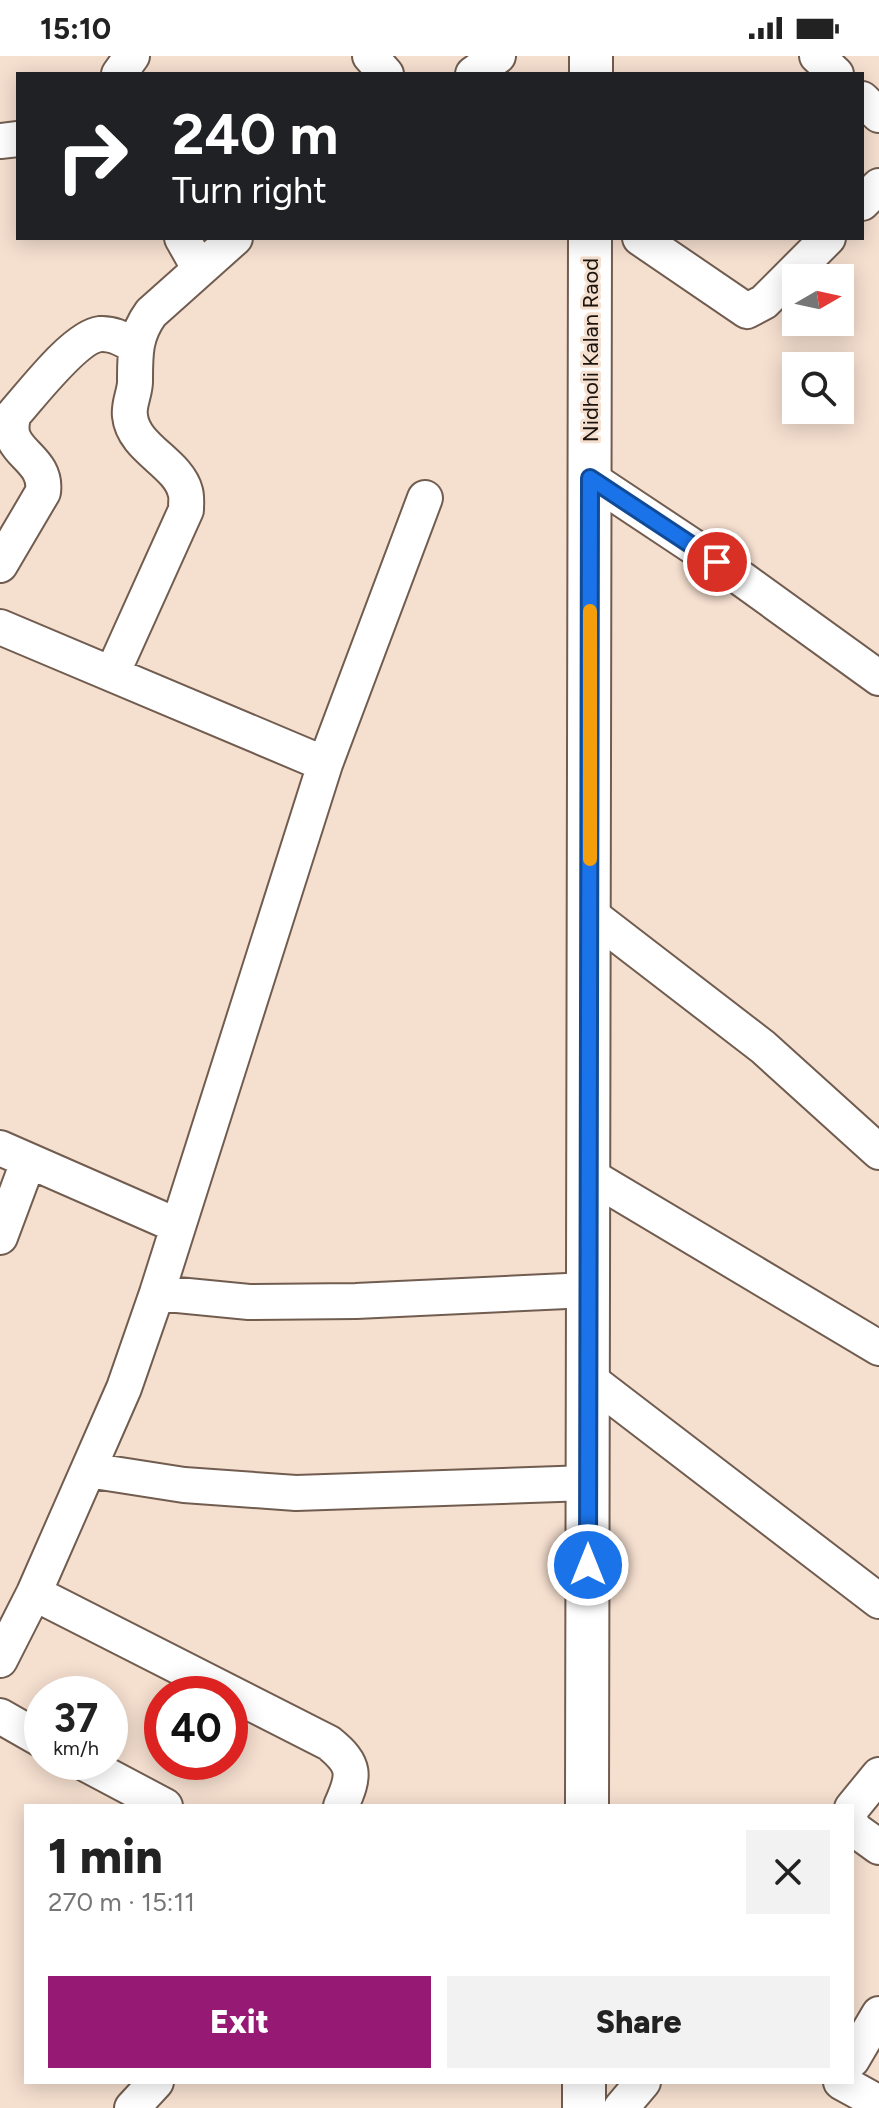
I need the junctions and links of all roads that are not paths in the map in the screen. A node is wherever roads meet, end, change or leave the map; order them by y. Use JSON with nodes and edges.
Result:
{"nodes":[{"id":1,"x":370,"y":56,"type":"edge"},
{"id":2,"x":498,"y":56,"type":"edge"},
{"id":3,"x":817,"y":56,"type":"edge"},
{"id":4,"x":384,"y":72,"type":"edge"},
{"id":5,"x":476,"y":72,"type":"edge"},
{"id":6,"x":834,"y":72,"type":"edge"},
{"id":7,"x":864,"y":101,"type":"edge"},
{"id":8,"x":879,"y":115,"type":"edge"},
{"id":9,"x":879,"y":186,"type":"edge"},
{"id":10,"x":864,"y":201,"type":"edge"},
{"id":11,"x":183,"y":240,"type":"edge"},
{"id":12,"x":233,"y":240,"type":"edge"},
{"id":13,"x":590,"y":240,"type":"edge"},
{"id":14,"x":643,"y":240,"type":"edge"},
{"id":15,"x":826,"y":240,"type":"edge"},
{"id":16,"x":199,"y":268,"type":"junction"},
{"id":17,"x":135,"y":346,"type":"junction"},
{"id":18,"x":590,"y":478,"type":"junction"},
{"id":19,"x":425,"y":498,"type":"dead end"},
{"id":20,"x":0,"y":565,"type":"edge"},
{"id":21,"x":0,"y":627,"type":"edge"},
{"id":22,"x":112,"y":674,"type":"junction"},
{"id":23,"x":879,"y":678,"type":"edge"},
{"id":24,"x":325,"y":764,"type":"junction"},
{"id":25,"x":589,"y":913,"type":"junction"},
{"id":26,"x":879,"y":1152,"type":"edge"},
{"id":27,"x":14,"y":1155,"type":"edge"},
{"id":28,"x":589,"y":1175,"type":"junction"},
{"id":29,"x":178,"y":1226,"type":"junction"},
{"id":30,"x":0,"y":1237,"type":"edge"},
{"id":31,"x":588,"y":1290,"type":"junction"},
{"id":32,"x":157,"y":1293,"type":"junction"},
{"id":33,"x":879,"y":1348,"type":"edge"},
{"id":34,"x":588,"y":1378,"type":"junction"},
{"id":35,"x":88,"y":1470,"type":"junction"},
{"id":36,"x":588,"y":1483,"type":"junction"},
{"id":37,"x":34,"y":1593,"type":"junction"},
{"id":38,"x":879,"y":1601,"type":"edge"},
{"id":39,"x":0,"y":1660,"type":"edge"},
{"id":40,"x":0,"y":1716,"type":"edge"},
{"id":41,"x":24,"y":1730,"type":"edge"},
{"id":42,"x":879,"y":1775,"type":"edge"},
{"id":43,"x":116,"y":1780,"type":"edge"},
{"id":44,"x":161,"y":1804,"type":"edge"},
{"id":45,"x":342,"y":1804,"type":"edge"},
{"id":46,"x":587,"y":1804,"type":"edge"},
{"id":47,"x":854,"y":1806,"type":"edge"},
{"id":48,"x":854,"y":1829,"type":"edge"},
{"id":49,"x":879,"y":1847,"type":"edge"},
{"id":50,"x":879,"y":2014,"type":"edge"},
{"id":51,"x":854,"y":2057,"type":"edge"},
{"id":52,"x":154,"y":2084,"type":"edge"},
{"id":53,"x":584,"y":2084,"type":"edge"},
{"id":54,"x":641,"y":2084,"type":"edge"},
{"id":55,"x":844,"y":2084,"type":"edge"},
{"id":56,"x":874,"y":2104,"type":"edge"},
{"id":57,"x":132,"y":2108,"type":"edge"},
{"id":58,"x":584,"y":2108,"type":"edge"},
{"id":59,"x":621,"y":2108,"type":"edge"}],
"edges":[{"from":1,"to":4,"type":"street"},
{"from":2,"to":5,"type":"street"},
{"from":3,"to":6,"type":"street"},
{"from":7,"to":8,"type":"street"},
{"from":9,"to":10,"type":"street"},
{"from":11,"to":16,"type":"street"},
{"from":12,"to":16,"type":"street"},
{"from":13,"to":18,"type":"street","name":"Nidholi Kalan Raod"},
{"from":14,"to":15,"type":"street"},
{"from":16,"to":17,"type":"street"},
{"from":17,"to":20,"type":"street"},
{"from":17,"to":22,"type":"street"},
{"from":18,"to":23,"type":"street"},
{"from":18,"to":25,"type":"street","name":"Nidholi Kalan Raod"},
{"from":19,"to":24,"type":"street"},
{"from":21,"to":22,"type":"street"},
{"from":22,"to":24,"type":"street"},
{"from":24,"to":29,"type":"street"},
{"from":25,"to":26,"type":"street"},
{"from":25,"to":28,"type":"street","name":"Nidholi Kalan Raod"},
{"from":27,"to":29,"type":"street"},
{"from":27,"to":30,"type":"street"},
{"from":28,"to":31,"type":"street","name":"Nidholi Kalan Raod"},
{"from":28,"to":33,"type":"street"},
{"from":29,"to":32,"type":"street"},
{"from":31,"to":32,"type":"street"},
{"from":31,"to":34,"type":"street","name":"Nidholi Kalan Raod"},
{"from":32,"to":35,"type":"street"},
{"from":34,"to":36,"type":"street","name":"Nidholi Kalan Raod"},
{"from":34,"to":38,"type":"street"},
{"from":35,"to":36,"type":"street"},
{"from":35,"to":37,"type":"street"},
{"from":36,"to":46,"type":"street","name":"Nidholi Kalan Raod"},
{"from":37,"to":39,"type":"street"},
{"from":37,"to":45,"type":"street"},
{"from":40,"to":41,"type":"street"},
{"from":42,"to":47,"type":"street"},
{"from":43,"to":44,"type":"street"},
{"from":48,"to":49,"type":"street"},
{"from":50,"to":51,"type":"street"},
{"from":52,"to":57,"type":"street"},
{"from":53,"to":58,"type":"street"},
{"from":54,"to":59,"type":"street"},
{"from":55,"to":56,"type":"street"}]}
